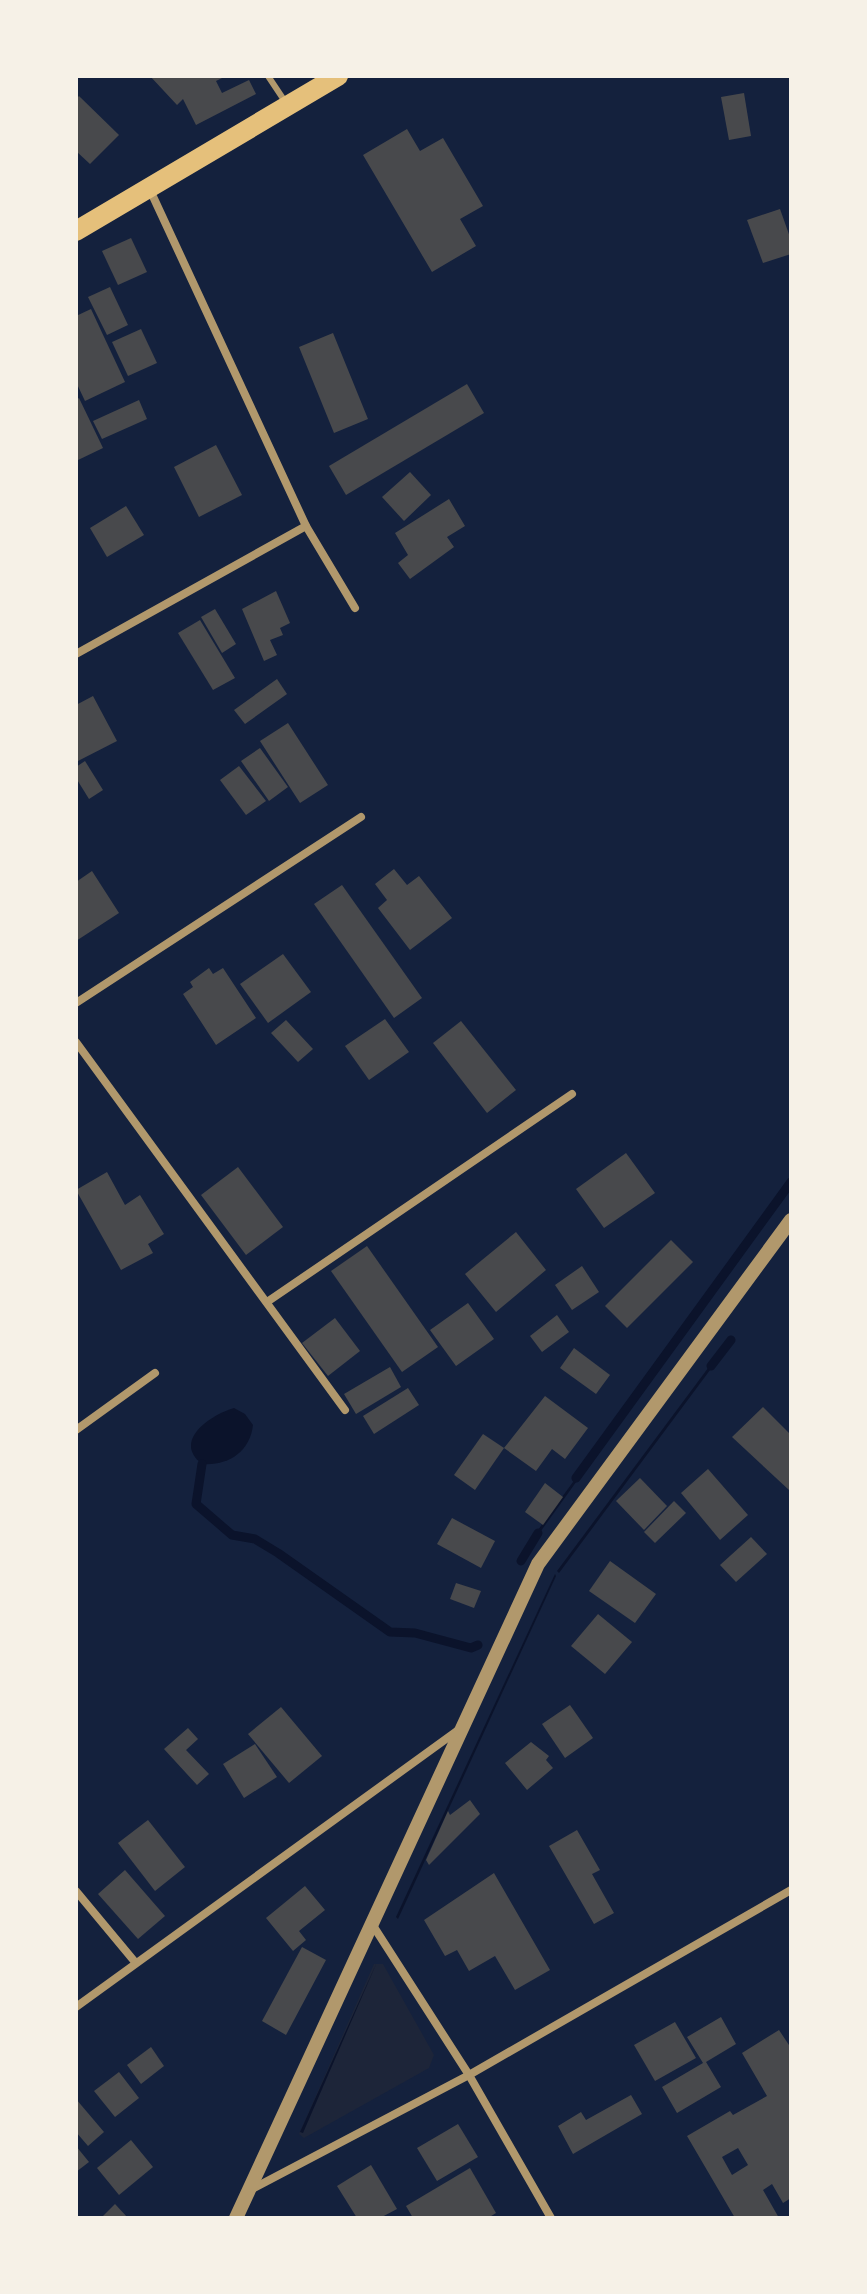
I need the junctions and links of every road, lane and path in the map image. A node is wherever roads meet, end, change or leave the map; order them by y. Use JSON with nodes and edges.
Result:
{"nodes":[{"id":1,"x":268,"y":76,"type":"edge"},
{"id":2,"x":338,"y":76,"type":"edge"},
{"id":3,"x":288,"y":106,"type":"junction"},
{"id":4,"x":150,"y":190,"type":"junction"},
{"id":5,"x":76,"y":231,"type":"edge"},
{"id":6,"x":306,"y":526,"type":"junction"},
{"id":7,"x":355,"y":608,"type":"dead end"},
{"id":8,"x":76,"y":654,"type":"edge"},
{"id":9,"x":361,"y":817,"type":"dead end"},
{"id":10,"x":76,"y":1003,"type":"edge"},
{"id":11,"x":76,"y":1042,"type":"edge"},
{"id":12,"x":572,"y":1094,"type":"dead end"},
{"id":13,"x":791,"y":1220,"type":"edge"},
{"id":14,"x":267,"y":1302,"type":"junction"},
{"id":15,"x":155,"y":1373,"type":"dead end"},
{"id":16,"x":345,"y":1410,"type":"dead end"},
{"id":17,"x":76,"y":1430,"type":"edge"},
{"id":18,"x":458,"y":1731,"type":"junction"},
{"id":19,"x":791,"y":1890,"type":"edge"},
{"id":20,"x":76,"y":1891,"type":"edge"},
{"id":21,"x":371,"y":1924,"type":"junction"},
{"id":22,"x":135,"y":1962,"type":"junction"},
{"id":23,"x":76,"y":2007,"type":"edge"},
{"id":24,"x":469,"y":2075,"type":"junction"},
{"id":25,"x":251,"y":2189,"type":"junction"},
{"id":26,"x":236,"y":2218,"type":"edge"},
{"id":27,"x":551,"y":2218,"type":"edge"}],
"edges":[{"from":1,"to":3,"type":"lane"},
{"from":2,"to":3,"type":"main road"},
{"from":3,"to":4,"type":"main road"},
{"from":4,"to":5,"type":"main road"},
{"from":4,"to":6,"type":"street"},
{"from":6,"to":7,"type":"street"},
{"from":6,"to":8,"type":"street"},
{"from":9,"to":10,"type":"street"},
{"from":11,"to":14,"type":"street"},
{"from":12,"to":14,"type":"street"},
{"from":13,"to":18,"type":"street"},
{"from":14,"to":16,"type":"street"},
{"from":15,"to":17,"type":"street"},
{"from":18,"to":21,"type":"street"},
{"from":18,"to":22,"type":"street"},
{"from":19,"to":24,"type":"street"},
{"from":20,"to":22,"type":"street"},
{"from":21,"to":24,"type":"street"},
{"from":21,"to":25,"type":"street"},
{"from":22,"to":23,"type":"street"},
{"from":24,"to":25,"type":"street"},
{"from":24,"to":27,"type":"street"},
{"from":25,"to":26,"type":"street"}]}
